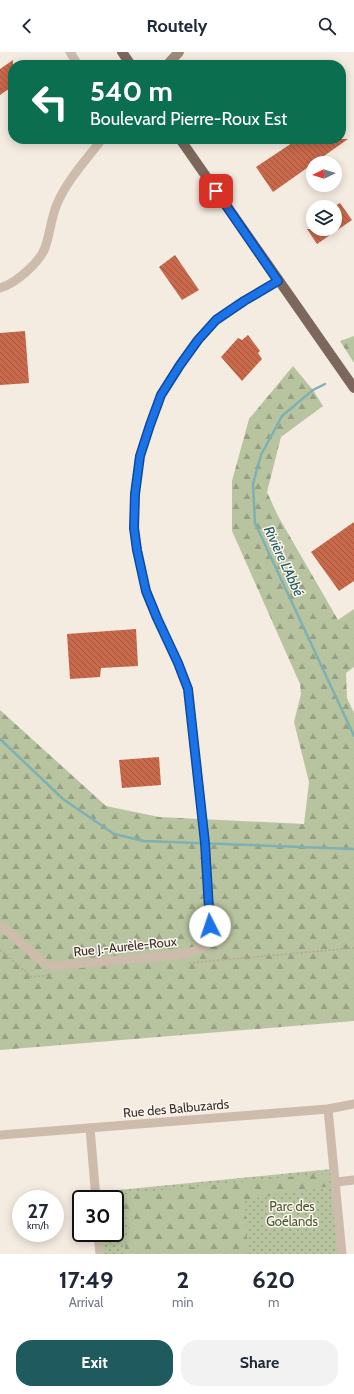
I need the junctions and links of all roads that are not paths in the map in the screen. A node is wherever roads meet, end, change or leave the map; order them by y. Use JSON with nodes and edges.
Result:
{"nodes":[{"id":1,"x":179,"y":52,"type":"edge"},
{"id":2,"x":172,"y":60,"type":"edge"},
{"id":3,"x":98,"y":144,"type":"edge"},
{"id":4,"x":183,"y":144,"type":"edge"},
{"id":5,"x":278,"y":281,"type":"junction"},
{"id":6,"x":0,"y":288,"type":"edge"},
{"id":7,"x":354,"y":388,"type":"edge"},
{"id":8,"x":0,"y":925,"type":"edge"},
{"id":9,"x":354,"y":1104,"type":"edge"},
{"id":10,"x":328,"y":1109,"type":"junction"},
{"id":11,"x":90,"y":1128,"type":"junction"},
{"id":12,"x":0,"y":1135,"type":"edge"},
{"id":13,"x":354,"y":1180,"type":"edge"},
{"id":14,"x":336,"y":1182,"type":"junction"},
{"id":15,"x":95,"y":1190,"type":"edge"},
{"id":16,"x":99,"y":1242,"type":"edge"},
{"id":17,"x":100,"y":1254,"type":"edge"},
{"id":18,"x":342,"y":1254,"type":"edge"}],
"edges":[{"from":1,"to":2,"type":"street"},
{"from":3,"to":6,"type":"street"},
{"from":4,"to":5,"type":"main road"},
{"from":5,"to":7,"type":"main road"},
{"from":5,"to":8,"type":"street","name":"Rue J.-Aurèle-Roux"},
{"from":9,"to":10,"type":"street","name":"Rue des Balbuzards"},
{"from":10,"to":11,"type":"street","name":"Rue des Balbuzards"},
{"from":10,"to":14,"type":"street"},
{"from":11,"to":12,"type":"street","name":"Rue des Balbuzards"},
{"from":11,"to":15,"type":"street"},
{"from":13,"to":14,"type":"street"},
{"from":14,"to":18,"type":"street"},
{"from":16,"to":17,"type":"street"}]}
